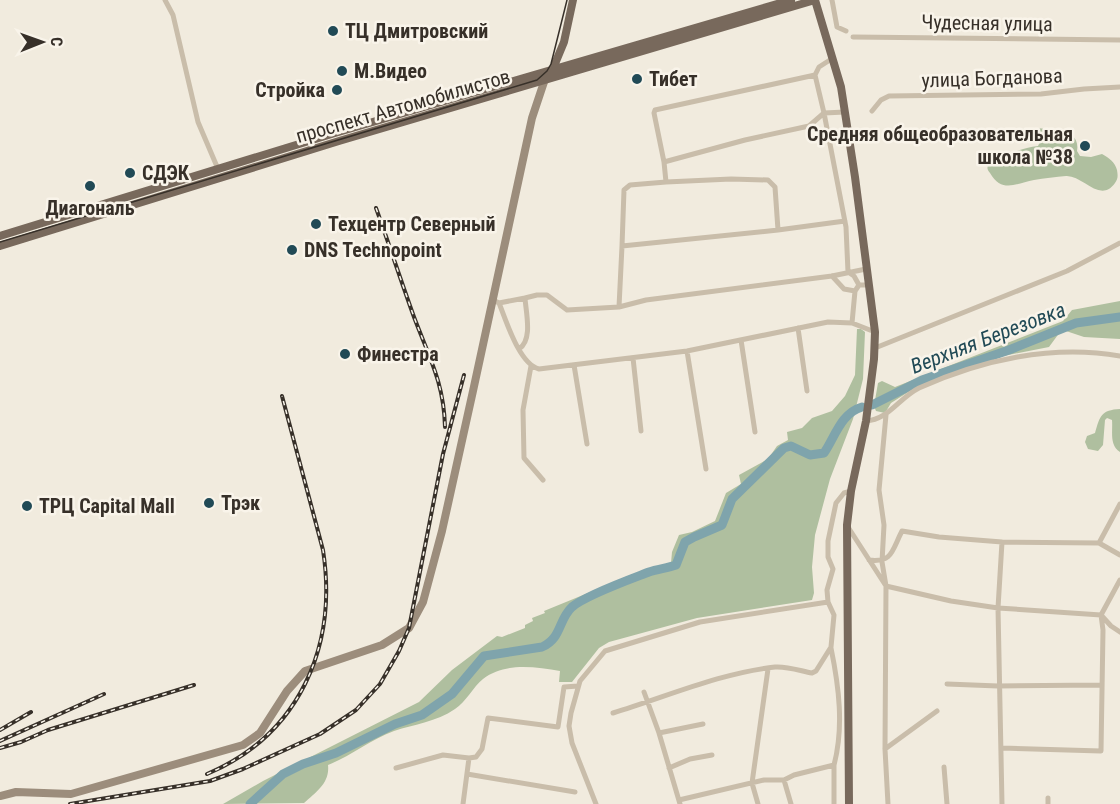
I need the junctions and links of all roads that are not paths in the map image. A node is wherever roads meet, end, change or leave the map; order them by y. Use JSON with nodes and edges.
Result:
{"nodes":[{"id":1,"x":165,"y":0,"type":"edge"},
{"id":2,"x":573,"y":0,"type":"edge"},
{"id":3,"x":791,"y":0,"type":"edge"},
{"id":4,"x":815,"y":0,"type":"edge"},
{"id":5,"x":832,"y":0,"type":"edge"},
{"id":6,"x":846,"y":31,"type":"dead end"},
{"id":7,"x":853,"y":37,"type":"dead end"},
{"id":8,"x":1120,"y":40,"type":"edge"},
{"id":9,"x":833,"y":58,"type":"junction"},
{"id":10,"x":553,"y":70,"type":"junction"},
{"id":11,"x":815,"y":75,"type":"junction"},
{"id":12,"x":544,"y":82,"type":"junction"},
{"id":13,"x":1120,"y":87,"type":"edge"},
{"id":14,"x":872,"y":111,"type":"dead end"},
{"id":15,"x":845,"y":112,"type":"junction"},
{"id":16,"x":824,"y":113,"type":"junction"},
{"id":17,"x":664,"y":162,"type":"junction"},
{"id":18,"x":218,"y":169,"type":"junction"},
{"id":19,"x":666,"y":182,"type":"junction"},
{"id":20,"x":845,"y":221,"type":"junction"},
{"id":21,"x":778,"y":230,"type":"junction"},
{"id":22,"x":0,"y":236,"type":"edge"},
{"id":23,"x":1120,"y":243,"type":"edge"},
{"id":24,"x":0,"y":246,"type":"edge"},
{"id":25,"x":622,"y":246,"type":"junction"},
{"id":26,"x":866,"y":269,"type":"junction"},
{"id":27,"x":848,"y":272,"type":"junction"},
{"id":28,"x":832,"y":276,"type":"junction"},
{"id":29,"x":861,"y":287,"type":"junction"},
{"id":30,"x":525,"y":298,"type":"junction"},
{"id":31,"x":496,"y":301,"type":"junction"},
{"id":32,"x":619,"y":308,"type":"junction"},
{"id":33,"x":852,"y":323,"type":"junction"},
{"id":34,"x":798,"y":328,"type":"junction"},
{"id":35,"x":874,"y":332,"type":"junction"},
{"id":36,"x":741,"y":340,"type":"junction"},
{"id":37,"x":875,"y":348,"type":"junction"},
{"id":38,"x":519,"y":349,"type":"junction"},
{"id":39,"x":687,"y":351,"type":"junction"},
{"id":40,"x":1120,"y":356,"type":"edge"},
{"id":41,"x":633,"y":358,"type":"junction"},
{"id":42,"x":574,"y":365,"type":"junction"},
{"id":43,"x":531,"y":366,"type":"junction"},
{"id":44,"x":807,"y":391,"type":"dead end"},
{"id":45,"x":886,"y":415,"type":"junction"},
{"id":46,"x":866,"y":421,"type":"junction"},
{"id":47,"x":641,"y":431,"type":"dead end"},
{"id":48,"x":755,"y":432,"type":"dead end"},
{"id":49,"x":587,"y":444,"type":"dead end"},
{"id":50,"x":706,"y":469,"type":"dead end"},
{"id":51,"x":543,"y":480,"type":"dead end"},
{"id":52,"x":851,"y":491,"type":"junction"},
{"id":53,"x":1120,"y":504,"type":"edge"},
{"id":54,"x":847,"y":525,"type":"junction"},
{"id":55,"x":1002,"y":542,"type":"junction"},
{"id":56,"x":1099,"y":543,"type":"junction"},
{"id":57,"x":1120,"y":555,"type":"edge"},
{"id":58,"x":869,"y":560,"type":"junction"},
{"id":59,"x":882,"y":562,"type":"junction"},
{"id":60,"x":1120,"y":580,"type":"edge"},
{"id":61,"x":886,"y":586,"type":"junction"},
{"id":62,"x":828,"y":602,"type":"junction"},
{"id":63,"x":998,"y":608,"type":"junction"},
{"id":64,"x":1101,"y":615,"type":"junction"},
{"id":65,"x":1120,"y":632,"type":"edge"},
{"id":66,"x":831,"y":647,"type":"junction"},
{"id":67,"x":768,"y":669,"type":"junction"},
{"id":68,"x":947,"y":684,"type":"dead end"},
{"id":69,"x":1101,"y":685,"type":"junction"},
{"id":70,"x":578,"y":686,"type":"junction"},
{"id":71,"x":998,"y":686,"type":"junction"},
{"id":72,"x":644,"y":692,"type":"dead end"},
{"id":73,"x":647,"y":703,"type":"junction"},
{"id":74,"x":937,"y":711,"type":"dead end"},
{"id":75,"x":613,"y":713,"type":"dead end"},
{"id":76,"x":703,"y":724,"type":"dead end"},
{"id":77,"x":659,"y":733,"type":"junction"},
{"id":78,"x":1002,"y":748,"type":"junction"},
{"id":79,"x":885,"y":749,"type":"junction"},
{"id":80,"x":712,"y":754,"type":"dead end"},
{"id":81,"x":468,"y":758,"type":"junction"},
{"id":82,"x":834,"y":765,"type":"junction"},
{"id":83,"x":944,"y":767,"type":"dead end"},
{"id":84,"x":396,"y":768,"type":"dead end"},
{"id":85,"x":669,"y":768,"type":"junction"},
{"id":86,"x":466,"y":774,"type":"junction"},
{"id":87,"x":784,"y":780,"type":"junction"},
{"id":88,"x":752,"y":783,"type":"junction"},
{"id":89,"x":575,"y":792,"type":"dead end"},
{"id":90,"x":0,"y":796,"type":"edge"},
{"id":91,"x":679,"y":802,"type":"edge"},
{"id":92,"x":463,"y":804,"type":"edge"},
{"id":93,"x":596,"y":804,"type":"edge"},
{"id":94,"x":758,"y":804,"type":"edge"},
{"id":95,"x":791,"y":804,"type":"edge"},
{"id":96,"x":834,"y":804,"type":"edge"},
{"id":97,"x":849,"y":804,"type":"edge"},
{"id":98,"x":888,"y":804,"type":"edge"},
{"id":99,"x":947,"y":804,"type":"edge"},
{"id":100,"x":1002,"y":804,"type":"edge"}],
"edges":[{"from":1,"to":18,"type":"street"},
{"from":2,"to":10,"type":"main road"},
{"from":3,"to":10,"type":"main road","name":"проспект Автомобилистов"},
{"from":4,"to":9,"type":"main road"},
{"from":4,"to":12,"type":"main road","name":"проспект Автомобилистов"},
{"from":5,"to":6,"type":"street"},
{"from":7,"to":8,"type":"street","name":"Чудесная улица"},
{"from":9,"to":11,"type":"street"},
{"from":9,"to":15,"type":"main road"},
{"from":10,"to":12,"type":"main road"},
{"from":10,"to":18,"type":"main road","name":"проспект Автомобилистов"},
{"from":11,"to":16,"type":"street"},
{"from":11,"to":17,"type":"street"},
{"from":12,"to":24,"type":"main road","name":"проспект Автомобилистов"},
{"from":12,"to":31,"type":"street"},
{"from":13,"to":14,"type":"street","name":"улица Богданова"},
{"from":15,"to":16,"type":"street"},
{"from":15,"to":26,"type":"main road"},
{"from":16,"to":17,"type":"street"},
{"from":16,"to":20,"type":"street"},
{"from":17,"to":19,"type":"street"},
{"from":18,"to":22,"type":"main road","name":"проспект Автомобилистов"},
{"from":19,"to":21,"type":"street"},
{"from":19,"to":25,"type":"street"},
{"from":20,"to":21,"type":"street"},
{"from":20,"to":27,"type":"street"},
{"from":21,"to":25,"type":"street"},
{"from":23,"to":37,"type":"street"},
{"from":25,"to":32,"type":"street"},
{"from":26,"to":27,"type":"street"},
{"from":26,"to":29,"type":"main road"},
{"from":27,"to":28,"type":"street"},
{"from":27,"to":29,"type":"street"},
{"from":28,"to":29,"type":"street"},
{"from":28,"to":32,"type":"street"},
{"from":29,"to":33,"type":"street"},
{"from":29,"to":35,"type":"main road"},
{"from":30,"to":31,"type":"street"},
{"from":30,"to":32,"type":"street"},
{"from":30,"to":38,"type":"street"},
{"from":31,"to":38,"type":"street"},
{"from":31,"to":90,"type":"street"},
{"from":33,"to":34,"type":"street"},
{"from":33,"to":35,"type":"street"},
{"from":34,"to":36,"type":"street"},
{"from":34,"to":44,"type":"street"},
{"from":35,"to":37,"type":"main road"},
{"from":36,"to":39,"type":"street"},
{"from":36,"to":48,"type":"street"},
{"from":37,"to":46,"type":"main road"},
{"from":38,"to":43,"type":"street"},
{"from":39,"to":41,"type":"street"},
{"from":39,"to":50,"type":"street"},
{"from":40,"to":45,"type":"street"},
{"from":41,"to":42,"type":"street"},
{"from":41,"to":47,"type":"street"},
{"from":42,"to":43,"type":"street"},
{"from":42,"to":49,"type":"street"},
{"from":43,"to":51,"type":"street"},
{"from":45,"to":46,"type":"street"},
{"from":45,"to":59,"type":"street"},
{"from":46,"to":52,"type":"main road"},
{"from":52,"to":54,"type":"main road"},
{"from":52,"to":62,"type":"street"},
{"from":53,"to":56,"type":"street"},
{"from":54,"to":58,"type":"street"},
{"from":54,"to":97,"type":"main road"},
{"from":55,"to":56,"type":"street"},
{"from":55,"to":59,"type":"street"},
{"from":55,"to":63,"type":"street"},
{"from":56,"to":57,"type":"street"},
{"from":58,"to":59,"type":"street"},
{"from":58,"to":61,"type":"street"},
{"from":59,"to":61,"type":"street"},
{"from":60,"to":64,"type":"street"},
{"from":61,"to":63,"type":"street"},
{"from":61,"to":79,"type":"street"},
{"from":62,"to":66,"type":"street"},
{"from":62,"to":70,"type":"street"},
{"from":63,"to":64,"type":"street"},
{"from":63,"to":71,"type":"street"},
{"from":64,"to":65,"type":"street"},
{"from":64,"to":69,"type":"street"},
{"from":66,"to":67,"type":"street"},
{"from":66,"to":82,"type":"street"},
{"from":67,"to":73,"type":"street"},
{"from":67,"to":88,"type":"street"},
{"from":68,"to":71,"type":"street"},
{"from":69,"to":71,"type":"street"},
{"from":69,"to":78,"type":"street"},
{"from":70,"to":81,"type":"street"},
{"from":70,"to":93,"type":"street"},
{"from":71,"to":78,"type":"street"},
{"from":72,"to":73,"type":"street"},
{"from":73,"to":75,"type":"street"},
{"from":73,"to":77,"type":"street"},
{"from":74,"to":79,"type":"street"},
{"from":76,"to":77,"type":"street"},
{"from":77,"to":85,"type":"street"},
{"from":78,"to":100,"type":"street"},
{"from":79,"to":98,"type":"street"},
{"from":80,"to":85,"type":"street"},
{"from":81,"to":84,"type":"street"},
{"from":81,"to":86,"type":"street"},
{"from":82,"to":87,"type":"street"},
{"from":82,"to":96,"type":"street"},
{"from":83,"to":99,"type":"street"},
{"from":85,"to":91,"type":"street"},
{"from":86,"to":89,"type":"street"},
{"from":86,"to":92,"type":"street"},
{"from":87,"to":88,"type":"street"},
{"from":87,"to":95,"type":"street"},
{"from":88,"to":91,"type":"street"},
{"from":88,"to":94,"type":"street"}]}
